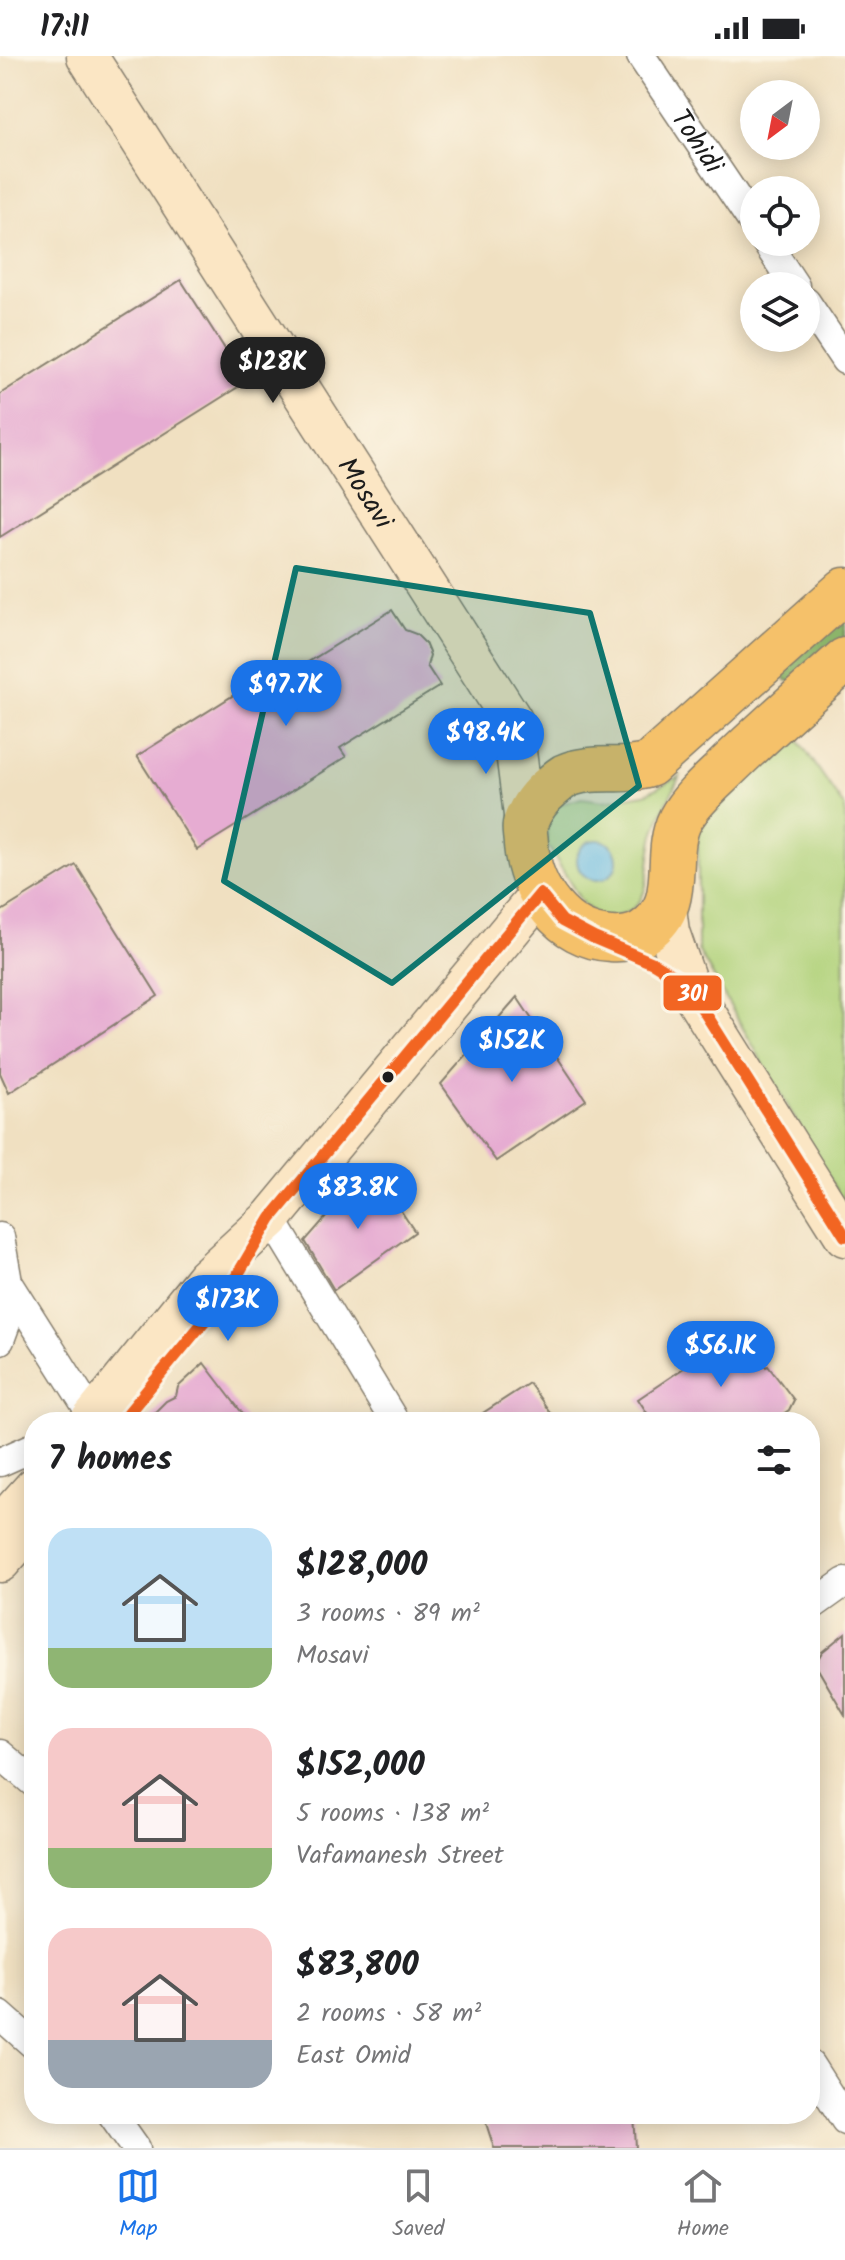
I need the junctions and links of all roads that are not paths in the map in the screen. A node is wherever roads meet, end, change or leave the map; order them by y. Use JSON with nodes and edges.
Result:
{"nodes":[{"id":1,"x":87,"y":56,"type":"edge"},
{"id":2,"x":641,"y":56,"type":"edge"},
{"id":3,"x":740,"y":203,"type":"edge"},
{"id":4,"x":820,"y":323,"type":"edge"},
{"id":5,"x":845,"y":360,"type":"edge"},
{"id":6,"x":845,"y":590,"type":"edge"},
{"id":7,"x":845,"y":660,"type":"edge"},
{"id":8,"x":525,"y":823,"type":"junction"},
{"id":9,"x":540,"y":894,"type":"junction"},
{"id":10,"x":666,"y":908,"type":"junction"},
{"id":11,"x":594,"y":938,"type":"junction"},
{"id":12,"x":687,"y":984,"type":"junction"},
{"id":13,"x":271,"y":1218,"type":"junction"},
{"id":14,"x":845,"y":1236,"type":"edge"},
{"id":15,"x":0,"y":1237,"type":"edge"},
{"id":16,"x":4,"y":1279,"type":"edge"},
{"id":17,"x":0,"y":1340,"type":"edge"},
{"id":18,"x":91,"y":1412,"type":"edge"},
{"id":19,"x":104,"y":1412,"type":"edge"},
{"id":20,"x":389,"y":1412,"type":"edge"},
{"id":21,"x":24,"y":1451,"type":"edge"},
{"id":22,"x":0,"y":1462,"type":"edge"},
{"id":23,"x":24,"y":1504,"type":"edge"},
{"id":24,"x":0,"y":1526,"type":"edge"},
{"id":25,"x":0,"y":1562,"type":"edge"},
{"id":26,"x":845,"y":1582,"type":"edge"},
{"id":27,"x":820,"y":1600,"type":"edge"},
{"id":28,"x":0,"y":1754,"type":"edge"},
{"id":29,"x":24,"y":1774,"type":"edge"},
{"id":30,"x":0,"y":2015,"type":"edge"},
{"id":31,"x":24,"y":2036,"type":"edge"},
{"id":32,"x":820,"y":2081,"type":"edge"},
{"id":33,"x":845,"y":2120,"type":"edge"},
{"id":34,"x":117,"y":2124,"type":"edge"},
{"id":35,"x":127,"y":2146,"type":"edge"}],
"edges":[{"from":1,"to":8,"type":"main road","name":"Mosavi"},
{"from":2,"to":3,"type":"street","name":"Tohidi"},
{"from":4,"to":5,"type":"street"},
{"from":6,"to":8,"type":"main road"},
{"from":7,"to":10,"type":"main road"},
{"from":8,"to":9,"type":"main road"},
{"from":9,"to":11,"type":"main road"},
{"from":9,"to":13,"type":"main road"},
{"from":10,"to":11,"type":"main road"},
{"from":10,"to":12,"type":"main road"},
{"from":11,"to":12,"type":"main road"},
{"from":12,"to":14,"type":"main road"},
{"from":13,"to":19,"type":"main road"},
{"from":13,"to":20,"type":"street"},
{"from":15,"to":16,"type":"street"},
{"from":16,"to":17,"type":"street"},
{"from":16,"to":18,"type":"street"},
{"from":21,"to":22,"type":"street"},
{"from":23,"to":24,"type":"main road"},
{"from":23,"to":25,"type":"main road"},
{"from":26,"to":27,"type":"street"},
{"from":28,"to":29,"type":"street"},
{"from":30,"to":31,"type":"street"},
{"from":32,"to":33,"type":"street"},
{"from":34,"to":35,"type":"street"}]}
